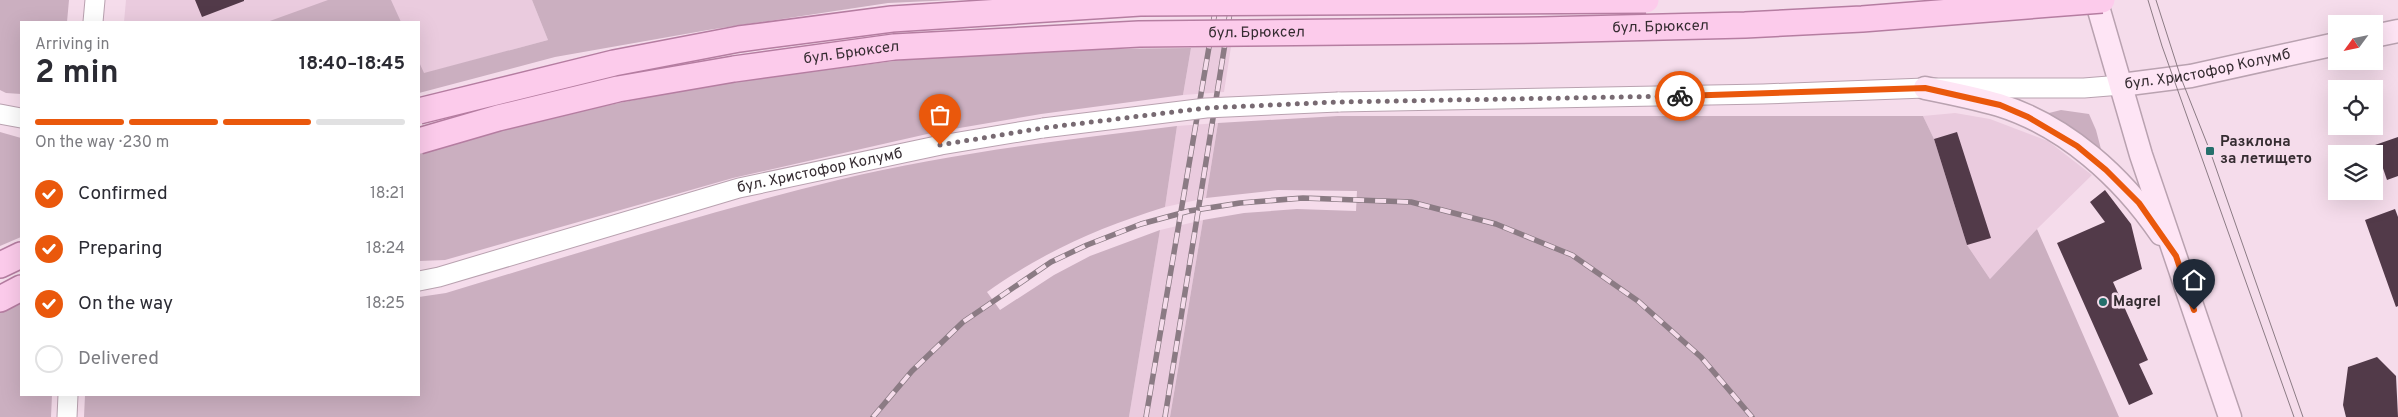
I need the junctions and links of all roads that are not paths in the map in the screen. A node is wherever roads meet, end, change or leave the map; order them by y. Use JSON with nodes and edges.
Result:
{"nodes":[{"id":1,"x":95,"y":0,"type":"edge"},
{"id":2,"x":1646,"y":0,"type":"edge"},
{"id":3,"x":2096,"y":0,"type":"edge"},
{"id":4,"x":2102,"y":0,"type":"edge"},
{"id":5,"x":93,"y":21,"type":"edge"},
{"id":6,"x":2398,"y":31,"type":"edge"},
{"id":7,"x":2383,"y":34,"type":"edge"},
{"id":8,"x":2328,"y":46,"type":"edge"},
{"id":9,"x":2120,"y":85,"type":"junction"},
{"id":10,"x":1925,"y":88,"type":"junction"},
{"id":11,"x":420,"y":111,"type":"edge"},
{"id":12,"x":0,"y":114,"type":"edge"},
{"id":13,"x":20,"y":118,"type":"edge"},
{"id":14,"x":420,"y":141,"type":"edge"},
{"id":15,"x":20,"y":255,"type":"edge"},
{"id":16,"x":2176,"y":256,"type":"junction"},
{"id":17,"x":0,"y":264,"type":"edge"},
{"id":18,"x":420,"y":281,"type":"edge"},
{"id":19,"x":20,"y":288,"type":"edge"},
{"id":20,"x":0,"y":298,"type":"edge"},
{"id":21,"x":68,"y":396,"type":"edge"},
{"id":22,"x":67,"y":417,"type":"edge"},
{"id":23,"x":2230,"y":417,"type":"edge"}],
"edges":[{"from":1,"to":5,"type":"street"},
{"from":2,"to":11,"type":"main road","name":"бул. Брюксел","bridge":true},
{"from":3,"to":9,"type":"main road"},
{"from":4,"to":14,"type":"main road","name":"бул. Брюксел","bridge":true},
{"from":6,"to":7,"type":"main road"},
{"from":8,"to":9,"type":"main road","name":"бул. Христофор Колумб"},
{"from":9,"to":10,"type":"street","name":"бул. Христофор Колумб"},
{"from":9,"to":16,"type":"main road"},
{"from":10,"to":16,"type":"main road"},
{"from":10,"to":18,"type":"street","name":"бул. Христофор Колумб","bridge":true},
{"from":12,"to":13,"type":"street"},
{"from":15,"to":17,"type":"main road"},
{"from":16,"to":23,"type":"main road"},
{"from":19,"to":20,"type":"main road"},
{"from":21,"to":22,"type":"street"}]}
